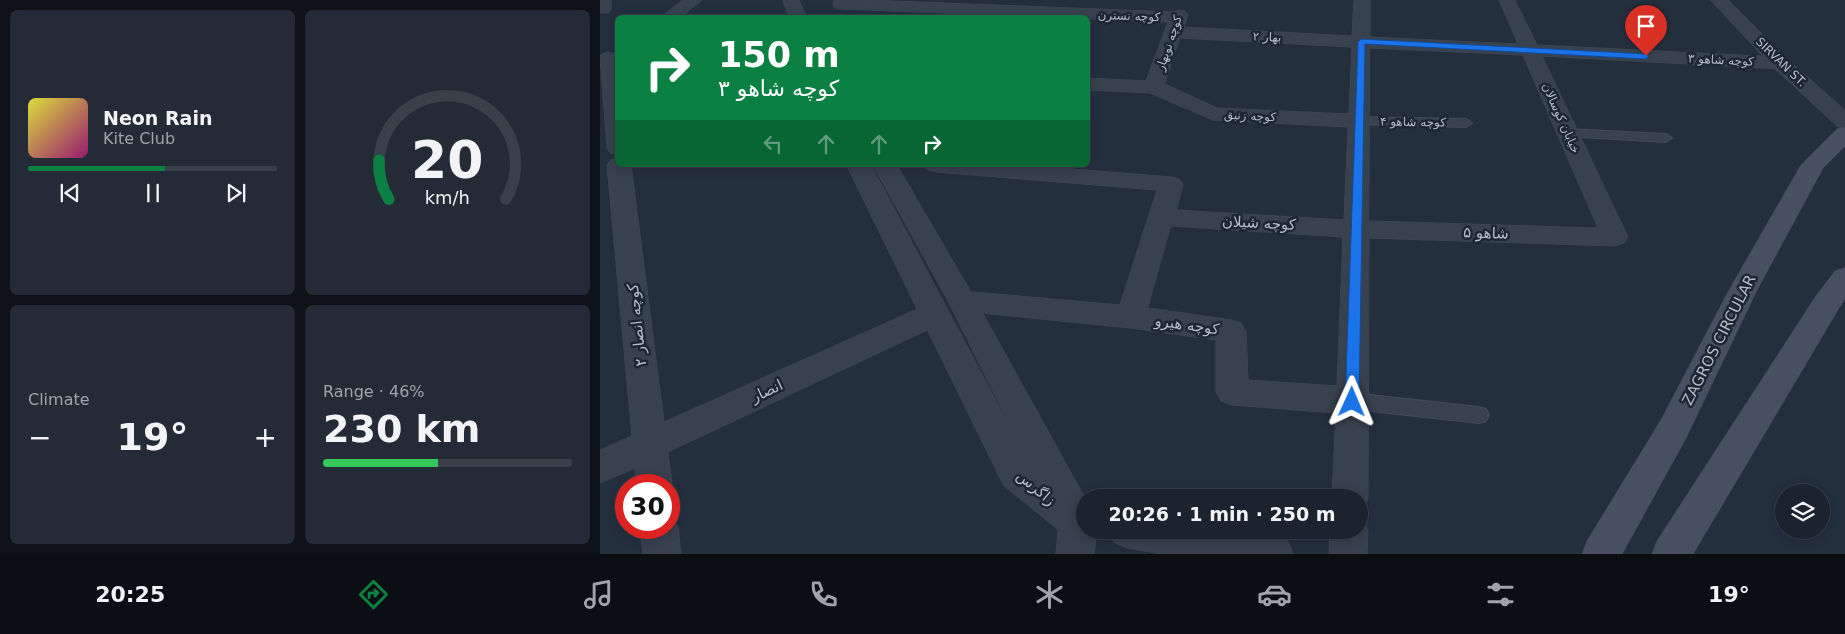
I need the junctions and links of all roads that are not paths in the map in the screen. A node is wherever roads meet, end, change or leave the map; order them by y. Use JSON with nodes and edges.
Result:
{"nodes":[{"id":1,"x":694,"y":0,"type":"edge"},
{"id":2,"x":791,"y":0,"type":"edge"},
{"id":3,"x":1184,"y":0,"type":"edge"},
{"id":4,"x":1362,"y":0,"type":"edge"},
{"id":5,"x":1508,"y":0,"type":"edge"},
{"id":6,"x":1719,"y":0,"type":"edge"},
{"id":7,"x":841,"y":4,"type":"dead end"},
{"id":8,"x":1069,"y":6,"type":"edge"},
{"id":9,"x":1017,"y":10,"type":"edge"},
{"id":10,"x":672,"y":15,"type":"edge"},
{"id":11,"x":798,"y":15,"type":"edge"},
{"id":12,"x":1175,"y":25,"type":"junction"},
{"id":13,"x":1361,"y":42,"type":"junction"},
{"id":14,"x":1530,"y":50,"type":"junction"},
{"id":15,"x":608,"y":57,"type":"edge"},
{"id":16,"x":1780,"y":63,"type":"junction"},
{"id":17,"x":1090,"y":84,"type":"edge"},
{"id":18,"x":1154,"y":87,"type":"junction"},
{"id":19,"x":1845,"y":120,"type":"edge"},
{"id":20,"x":615,"y":121,"type":"edge"},
{"id":21,"x":1359,"y":121,"type":"junction"},
{"id":22,"x":1466,"y":123,"type":"dead end"},
{"id":23,"x":1568,"y":133,"type":"junction"},
{"id":24,"x":1845,"y":134,"type":"edge"},
{"id":25,"x":1666,"y":138,"type":"dead end"},
{"id":26,"x":615,"y":157,"type":"edge"},
{"id":27,"x":600,"y":161,"type":"edge"},
{"id":28,"x":619,"y":167,"type":"edge"},
{"id":29,"x":860,"y":167,"type":"edge"},
{"id":30,"x":886,"y":167,"type":"edge"},
{"id":31,"x":961,"y":167,"type":"edge"},
{"id":32,"x":1162,"y":217,"type":"junction"},
{"id":33,"x":1356,"y":229,"type":"junction"},
{"id":34,"x":1615,"y":237,"type":"joint"},
{"id":35,"x":1845,"y":278,"type":"edge"},
{"id":36,"x":962,"y":301,"type":"junction"},
{"id":37,"x":934,"y":314,"type":"junction"},
{"id":38,"x":1132,"y":317,"type":"junction"},
{"id":39,"x":1352,"y":402,"type":"junction"},
{"id":40,"x":1479,"y":415,"type":"dead end"},
{"id":41,"x":650,"y":445,"type":"junction"},
{"id":42,"x":600,"y":467,"type":"edge"},
{"id":43,"x":653,"y":474,"type":"edge"},
{"id":44,"x":1350,"y":489,"type":"edge"},
{"id":45,"x":1076,"y":527,"type":"edge"},
{"id":46,"x":1076,"y":530,"type":"edge"},
{"id":47,"x":660,"y":539,"type":"edge"},
{"id":48,"x":1183,"y":539,"type":"edge"},
{"id":49,"x":1349,"y":539,"type":"edge"},
{"id":50,"x":662,"y":554,"type":"edge"},
{"id":51,"x":1274,"y":554,"type":"edge"},
{"id":52,"x":1348,"y":554,"type":"edge"},
{"id":53,"x":1601,"y":554,"type":"edge"},
{"id":54,"x":1672,"y":554,"type":"edge"}],
"edges":[{"from":1,"to":10,"type":"street"},
{"from":2,"to":11,"type":"street"},
{"from":3,"to":12,"type":"street","name":"کوچه نوبهار"},
{"from":4,"to":13,"type":"street"},
{"from":5,"to":14,"type":"street","name":"خیابان کوسالان"},
{"from":6,"to":16,"type":"street","name":"SIRVAN ST."},
{"from":7,"to":9,"type":"street","name":"کوچه نسترن"},
{"from":8,"to":9,"type":"street","name":"کوچه نسترن"},
{"from":8,"to":12,"type":"street","name":"کوچه نسترن"},
{"from":12,"to":13,"type":"street","name":"بهار ۲"},
{"from":12,"to":18,"type":"street","name":"کوچه نوبهار"},
{"from":13,"to":14,"type":"street","name":"کوچه شاهو ۳"},
{"from":13,"to":21,"type":"street"},
{"from":14,"to":16,"type":"street","name":"کوچه شاهو ۳"},
{"from":14,"to":23,"type":"street","name":"خیابان کوسالان"},
{"from":15,"to":20,"type":"street"},
{"from":16,"to":19,"type":"street","name":"SIRVAN ST."},
{"from":17,"to":18,"type":"street","name":"کوچه زنبق"},
{"from":18,"to":21,"type":"street","name":"کوچه زنبق"},
{"from":21,"to":22,"type":"lane","name":"کوچه شاهو ۴"},
{"from":21,"to":33,"type":"street"},
{"from":23,"to":25,"type":"lane"},
{"from":23,"to":34,"type":"street","name":"خیابان کوسالان"},
{"from":24,"to":53,"type":"main road","name":"ZAGROS CIRCULAR"},
{"from":26,"to":27,"type":"street"},
{"from":28,"to":41,"type":"street","name":"کوچه انصار ۲"},
{"from":29,"to":37,"type":"street","name":"زاگرس"},
{"from":30,"to":36,"type":"street","name":"زاگرس"},
{"from":31,"to":32,"type":"street"},
{"from":32,"to":33,"type":"street","name":"کوچه شیلان"},
{"from":32,"to":38,"type":"street"},
{"from":33,"to":34,"type":"street","name":"شاهو ۵"},
{"from":33,"to":39,"type":"street"},
{"from":35,"to":54,"type":"main road"},
{"from":36,"to":38,"type":"street","name":"کوچه هیرو"},
{"from":36,"to":45,"type":"street","name":"زاگرس"},
{"from":37,"to":41,"type":"street","name":"انصار"},
{"from":37,"to":46,"type":"street","name":"زاگرس"},
{"from":38,"to":39,"type":"street","name":"کوچه هیرو"},
{"from":39,"to":40,"type":"lane"},
{"from":39,"to":44,"type":"street"},
{"from":41,"to":42,"type":"street","name":"انصار"},
{"from":41,"to":43,"type":"street","name":"کوچه انصار ۲"},
{"from":47,"to":50,"type":"street"},
{"from":48,"to":51,"type":"street"},
{"from":49,"to":52,"type":"street"}]}
